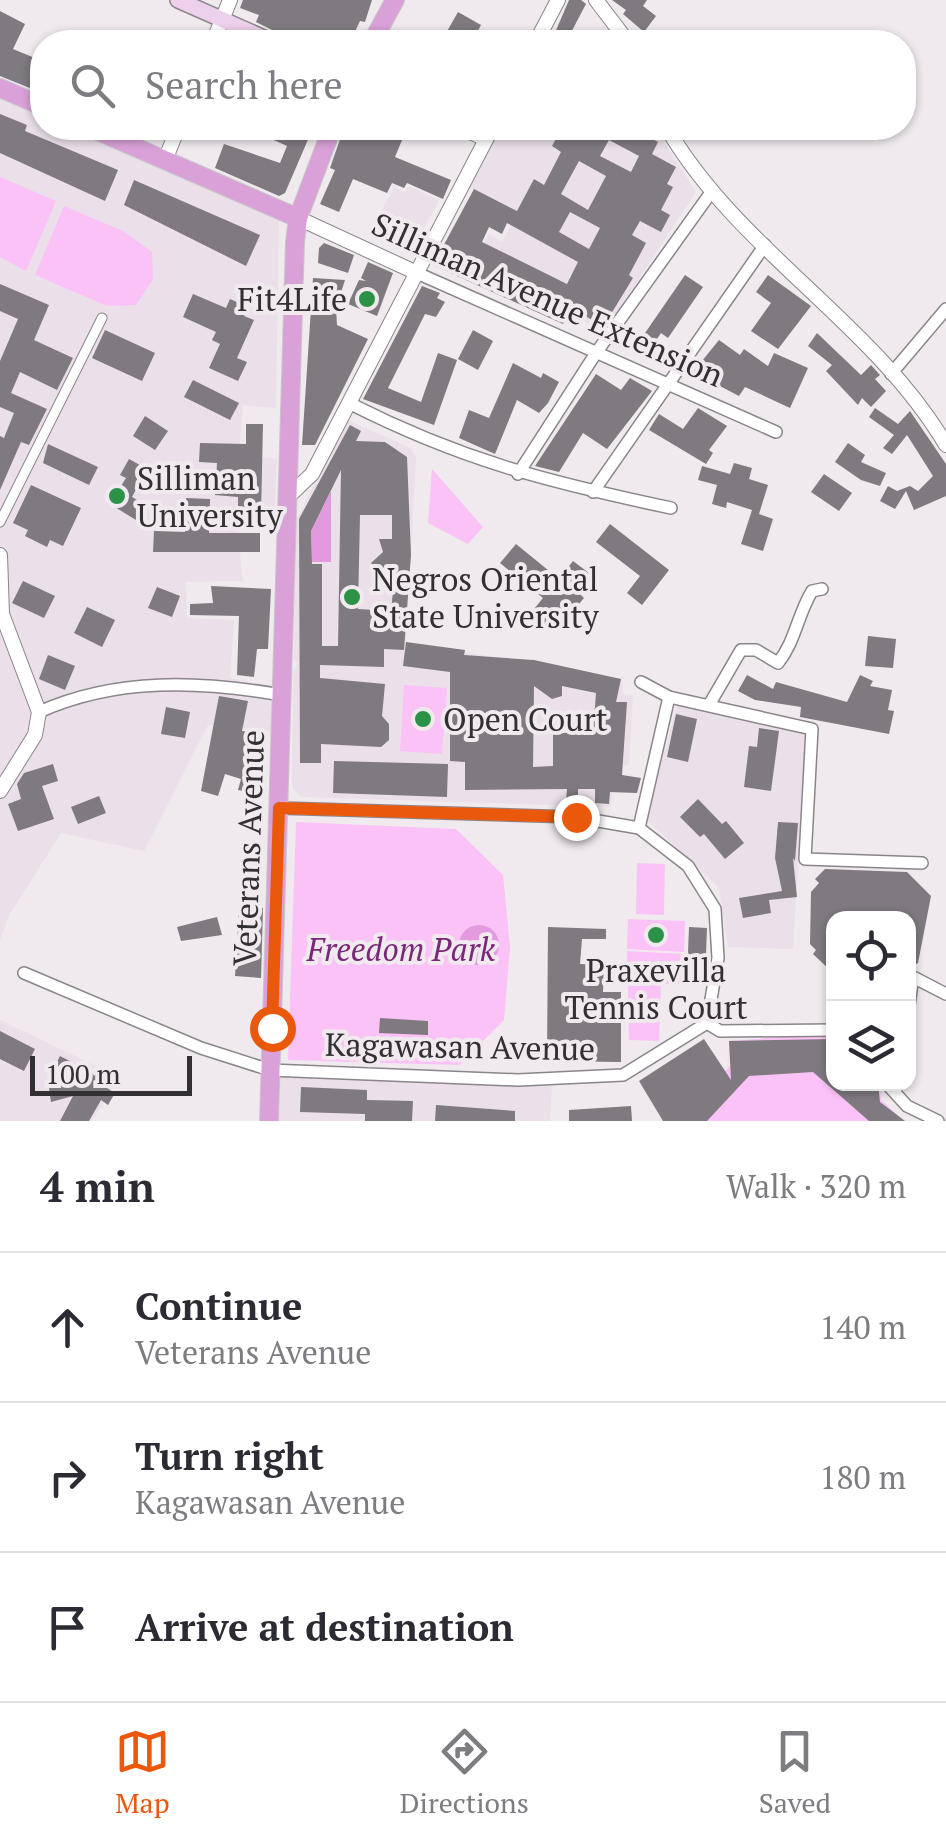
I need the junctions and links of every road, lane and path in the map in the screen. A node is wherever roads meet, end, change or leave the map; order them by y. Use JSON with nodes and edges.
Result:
{"nodes":[{"id":1,"x":178,"y":0,"type":"edge"},
{"id":2,"x":230,"y":0,"type":"edge"},
{"id":3,"x":395,"y":0,"type":"edge"},
{"id":4,"x":558,"y":0,"type":"edge"},
{"id":5,"x":596,"y":0,"type":"edge"},
{"id":6,"x":222,"y":19,"type":"junction"},
{"id":7,"x":218,"y":30,"type":"edge"},
{"id":8,"x":247,"y":30,"type":"edge"},
{"id":9,"x":379,"y":30,"type":"edge"},
{"id":10,"x":542,"y":30,"type":"edge"},
{"id":11,"x":619,"y":30,"type":"edge"},
{"id":12,"x":0,"y":88,"type":"edge"},
{"id":13,"x":30,"y":101,"type":"edge"},
{"id":14,"x":119,"y":140,"type":"edge"},
{"id":15,"x":174,"y":140,"type":"edge"},
{"id":16,"x":327,"y":140,"type":"edge"},
{"id":17,"x":485,"y":140,"type":"edge"},
{"id":18,"x":675,"y":140,"type":"edge"},
{"id":19,"x":166,"y":160,"type":"junction"},
{"id":20,"x":712,"y":192,"type":"junction"},
{"id":21,"x":298,"y":218,"type":"junction"},
{"id":22,"x":765,"y":245,"type":"junction"},
{"id":23,"x":417,"y":273,"type":"junction"},
{"id":24,"x":946,"y":310,"type":"edge"},
{"id":25,"x":102,"y":318,"type":"dead end"},
{"id":26,"x":596,"y":353,"type":"junction"},
{"id":27,"x":891,"y":374,"type":"junction"},
{"id":28,"x":670,"y":381,"type":"junction"},
{"id":29,"x":349,"y":402,"type":"junction"},
{"id":30,"x":776,"y":432,"type":"dead end"},
{"id":31,"x":946,"y":445,"type":"edge"},
{"id":32,"x":518,"y":474,"type":"junction"},
{"id":33,"x":592,"y":492,"type":"junction"},
{"id":34,"x":290,"y":494,"type":"junction"},
{"id":35,"x":671,"y":508,"type":"dead end"},
{"id":36,"x":0,"y":522,"type":"edge"},
{"id":37,"x":0,"y":554,"type":"edge"},
{"id":38,"x":822,"y":589,"type":"dead end"},
{"id":39,"x":640,"y":682,"type":"dead end"},
{"id":40,"x":282,"y":694,"type":"junction"},
{"id":41,"x":669,"y":697,"type":"junction"},
{"id":42,"x":709,"y":706,"type":"junction"},
{"id":43,"x":39,"y":712,"type":"junction"},
{"id":44,"x":0,"y":791,"type":"edge"},
{"id":45,"x":279,"y":808,"type":"junction"},
{"id":46,"x":638,"y":828,"type":"junction"},
{"id":47,"x":922,"y":863,"type":"dead end"},
{"id":48,"x":24,"y":972,"type":"dead end"},
{"id":49,"x":946,"y":994,"type":"edge"},
{"id":50,"x":910,"y":1001,"type":"edge"},
{"id":51,"x":707,"y":1022,"type":"junction"},
{"id":52,"x":826,"y":1030,"type":"edge"},
{"id":53,"x":270,"y":1070,"type":"junction"},
{"id":54,"x":893,"y":1091,"type":"edge"},
{"id":55,"x":269,"y":1121,"type":"edge"},
{"id":56,"x":938,"y":1121,"type":"edge"}],
"edges":[{"from":1,"to":6,"type":"main road"},
{"from":2,"to":6,"type":"street"},
{"from":3,"to":9,"type":"main road"},
{"from":4,"to":10,"type":"street"},
{"from":5,"to":11,"type":"street"},
{"from":6,"to":7,"type":"street"},
{"from":6,"to":8,"type":"main road"},
{"from":12,"to":13,"type":"main road"},
{"from":14,"to":19,"type":"main road"},
{"from":15,"to":19,"type":"street"},
{"from":16,"to":21,"type":"main road","name":"Veterans Avenue"},
{"from":17,"to":23,"type":"street"},
{"from":18,"to":20,"type":"street"},
{"from":19,"to":21,"type":"main road"},
{"from":20,"to":22,"type":"street"},
{"from":20,"to":26,"type":"street"},
{"from":21,"to":23,"type":"street","name":"Silliman Avenue Extension"},
{"from":21,"to":34,"type":"main road","name":"Veterans Avenue"},
{"from":22,"to":27,"type":"street"},
{"from":22,"to":28,"type":"street"},
{"from":23,"to":26,"type":"street","name":"Silliman Avenue Extension"},
{"from":23,"to":29,"type":"street"},
{"from":24,"to":27,"type":"street"},
{"from":25,"to":36,"type":"street"},
{"from":26,"to":28,"type":"street","name":"Silliman Avenue Extension"},
{"from":26,"to":32,"type":"street"},
{"from":27,"to":31,"type":"street"},
{"from":28,"to":30,"type":"street","name":"Silliman Avenue Extension"},
{"from":28,"to":33,"type":"street"},
{"from":29,"to":32,"type":"street"},
{"from":29,"to":34,"type":"street"},
{"from":32,"to":33,"type":"street"},
{"from":33,"to":35,"type":"street"},
{"from":34,"to":40,"type":"main road","name":"Veterans Avenue"},
{"from":37,"to":43,"type":"street"},
{"from":38,"to":42,"type":"street"},
{"from":39,"to":41,"type":"street"},
{"from":40,"to":43,"type":"street"},
{"from":40,"to":45,"type":"main road","name":"Veterans Avenue"},
{"from":41,"to":42,"type":"street"},
{"from":41,"to":46,"type":"street"},
{"from":42,"to":47,"type":"street"},
{"from":43,"to":44,"type":"street"},
{"from":45,"to":46,"type":"street"},
{"from":45,"to":53,"type":"main road","name":"Veterans Avenue"},
{"from":46,"to":51,"type":"street"},
{"from":48,"to":53,"type":"street","name":"Kagawasan Avenue"},
{"from":49,"to":50,"type":"street"},
{"from":51,"to":52,"type":"street"},
{"from":51,"to":53,"type":"street","name":"Kagawasan Avenue"},
{"from":53,"to":55,"type":"main road","name":"Veterans Avenue"},
{"from":54,"to":56,"type":"street"}]}
